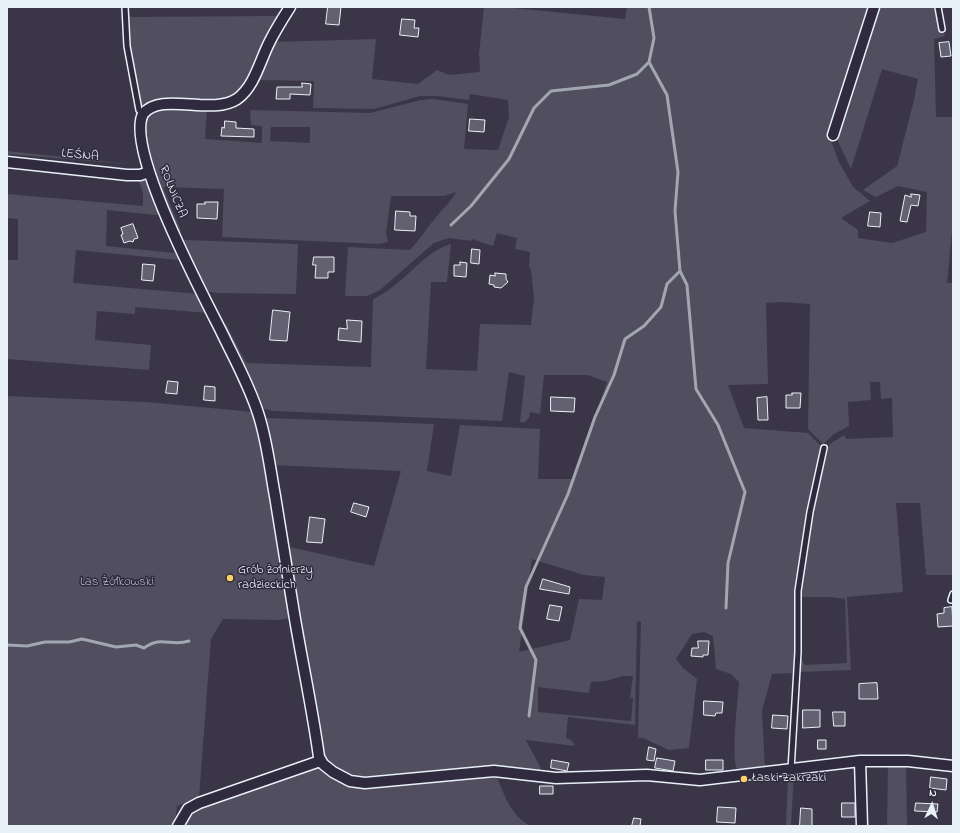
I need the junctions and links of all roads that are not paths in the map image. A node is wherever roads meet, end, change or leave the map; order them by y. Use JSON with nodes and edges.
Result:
{"nodes":[{"id":1,"x":125,"y":7,"type":"edge"},
{"id":2,"x":290,"y":7,"type":"edge"},
{"id":3,"x":874,"y":7,"type":"edge"},
{"id":4,"x":938,"y":7,"type":"edge"},
{"id":5,"x":942,"y":29,"type":"dead end"},
{"id":6,"x":143,"y":114,"type":"junction"},
{"id":7,"x":833,"y":135,"type":"dead end"},
{"id":8,"x":7,"y":162,"type":"edge"},
{"id":9,"x":149,"y":172,"type":"junction"},
{"id":10,"x":824,"y":448,"type":"dead end"},
{"id":11,"x":320,"y":760,"type":"junction"},
{"id":12,"x":860,"y":761,"type":"junction"},
{"id":13,"x":953,"y":766,"type":"edge"},
{"id":14,"x":791,"y":770,"type":"junction"},
{"id":15,"x":178,"y":826,"type":"edge"},
{"id":16,"x":862,"y":826,"type":"edge"}],
"edges":[{"from":1,"to":6,"type":"lane"},
{"from":2,"to":6,"type":"street"},
{"from":3,"to":7,"type":"street"},
{"from":4,"to":5,"type":"lane"},
{"from":6,"to":9,"type":"street","name":"ROLNICZA"},
{"from":8,"to":9,"type":"street","name":"LEŚNA"},
{"from":9,"to":11,"type":"street","name":"ROLNICZA"},
{"from":10,"to":14,"type":"lane"},
{"from":11,"to":14,"type":"street"},
{"from":11,"to":15,"type":"street"},
{"from":12,"to":13,"type":"street"},
{"from":12,"to":14,"type":"street"},
{"from":12,"to":16,"type":"street"}]}
